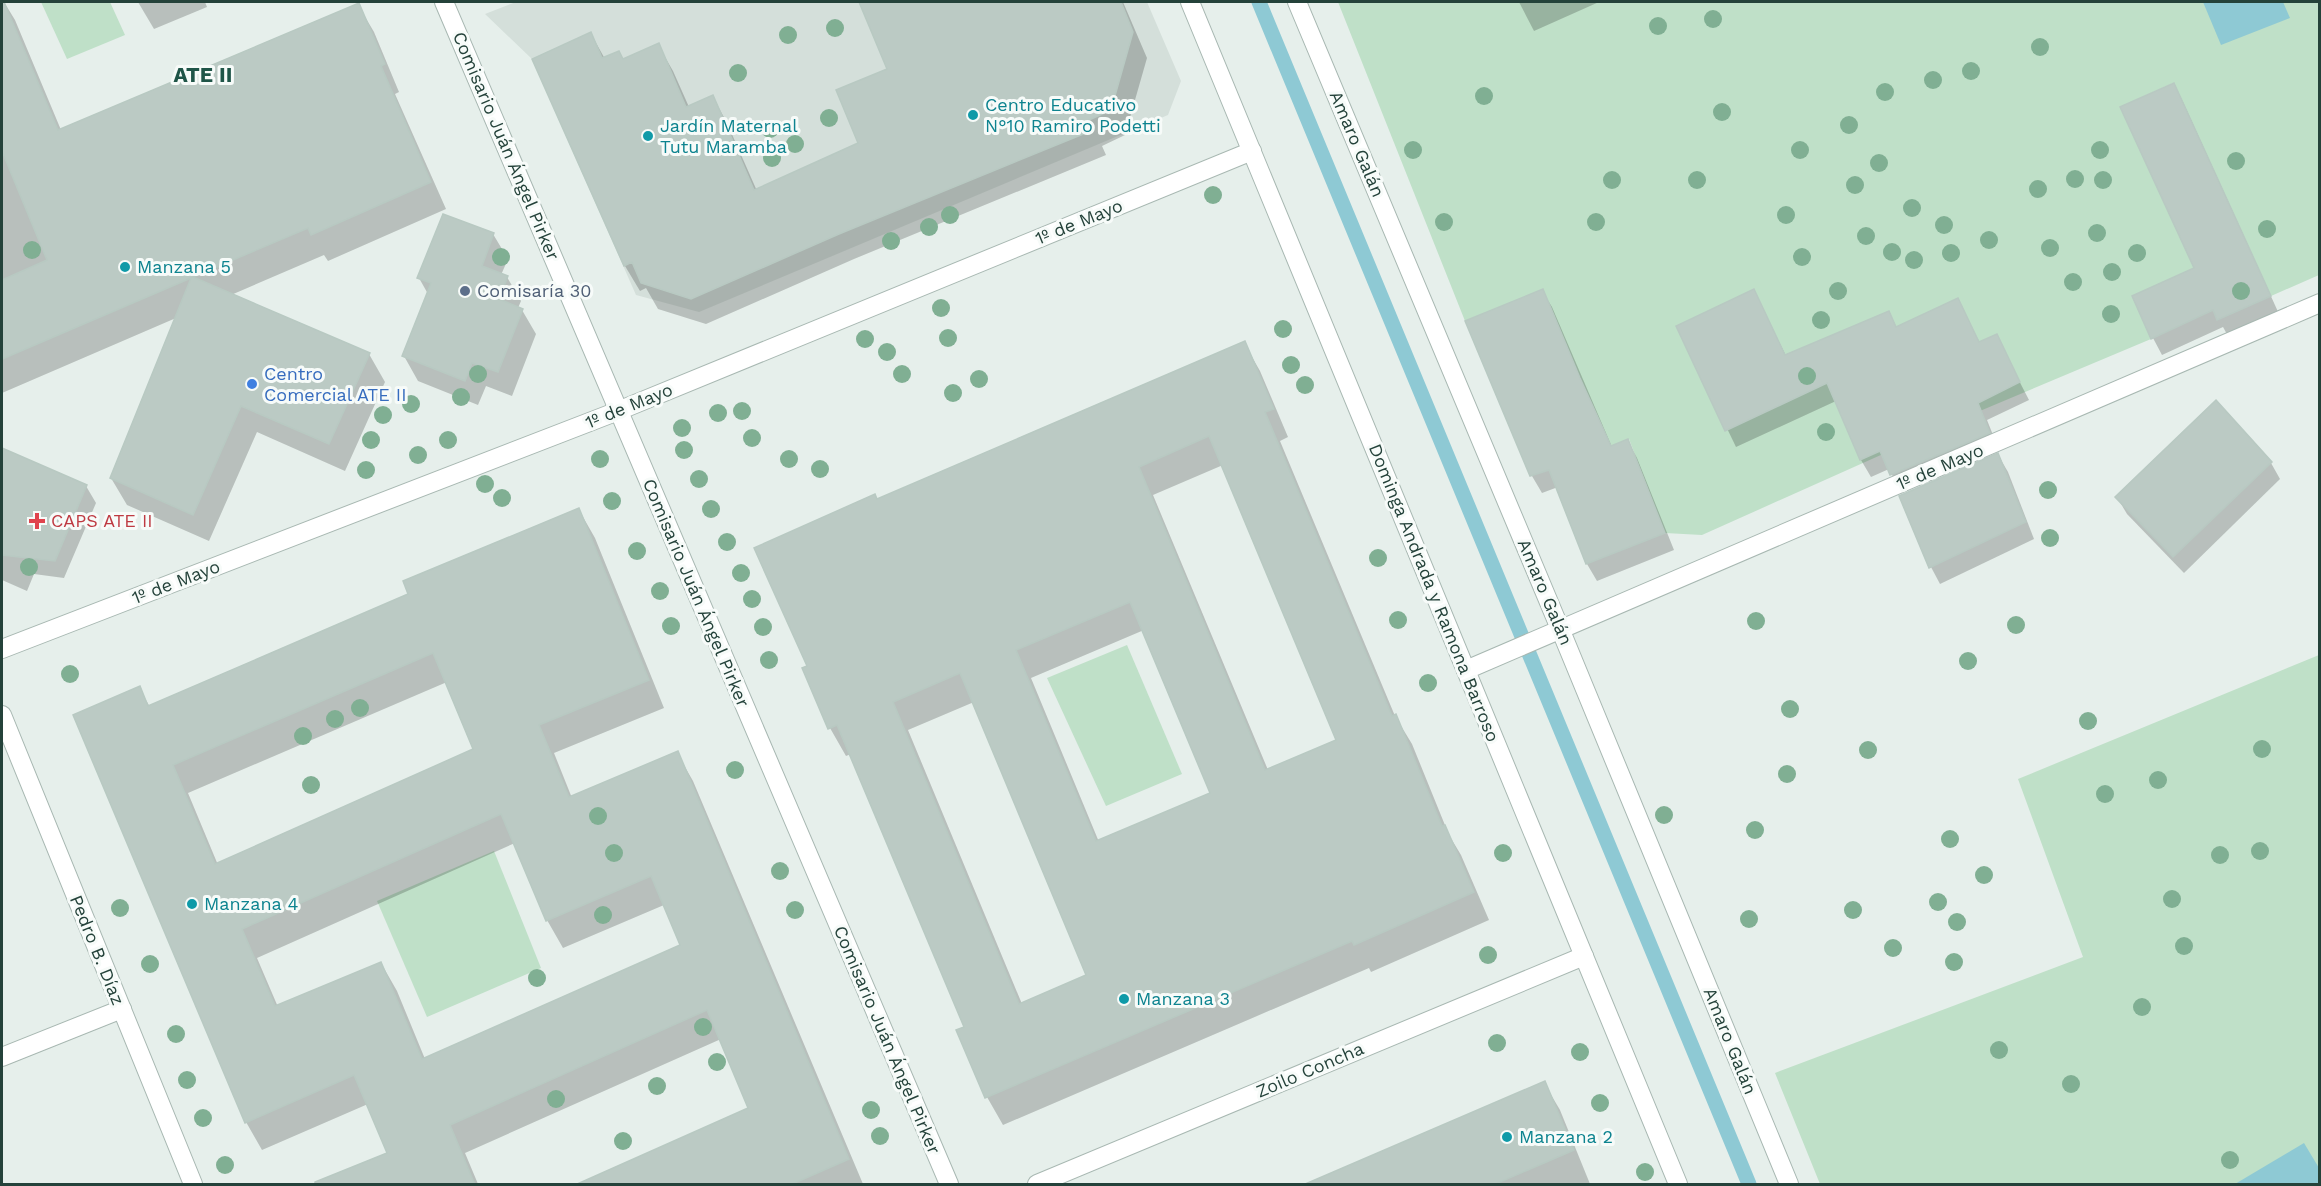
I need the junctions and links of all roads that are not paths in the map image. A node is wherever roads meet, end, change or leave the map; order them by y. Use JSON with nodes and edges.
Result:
{"nodes":[{"id":1,"x":444,"y":2,"type":"edge"},
{"id":2,"x":1190,"y":2,"type":"edge"},
{"id":3,"x":1297,"y":2,"type":"edge"},
{"id":4,"x":1252,"y":151,"type":"junction"},
{"id":5,"x":2319,"y":303,"type":"edge"},
{"id":6,"x":618,"y":411,"type":"junction"},
{"id":7,"x":1561,"y":631,"type":"junction"},
{"id":8,"x":2,"y":649,"type":"edge"},
{"id":9,"x":1466,"y":670,"type":"junction"},
{"id":10,"x":2,"y":715,"type":"edge"},
{"id":11,"x":1584,"y":956,"type":"junction"},
{"id":12,"x":122,"y":1009,"type":"junction"},
{"id":13,"x":2,"y":1057,"type":"edge"},
{"id":14,"x":193,"y":1185,"type":"edge"},
{"id":15,"x":949,"y":1185,"type":"edge"},
{"id":16,"x":1037,"y":1185,"type":"edge"},
{"id":17,"x":1678,"y":1185,"type":"edge"},
{"id":18,"x":1789,"y":1185,"type":"edge"}],
"edges":[{"from":1,"to":6,"type":"street","name":"Comisario Juán Ángel Pirker"},
{"from":2,"to":4,"type":"street","name":"Dominga Andrada y Ramona Barroso"},
{"from":3,"to":7,"type":"street","name":"Amaro Galán"},
{"from":4,"to":6,"type":"street","name":"1º de Mayo"},
{"from":4,"to":9,"type":"street","name":"Dominga Andrada y Ramona Barroso"},
{"from":5,"to":7,"type":"street","name":"1º de Mayo"},
{"from":6,"to":8,"type":"street","name":"1º de Mayo"},
{"from":6,"to":15,"type":"street","name":"Comisario Juán Ángel Pirker"},
{"from":7,"to":9,"type":"street","name":"1º de Mayo"},
{"from":7,"to":18,"type":"street","name":"Amaro Galán"},
{"from":9,"to":11,"type":"street","name":"Dominga Andrada y Ramona Barroso"},
{"from":10,"to":12,"type":"street","name":"Pedro B. Díaz"},
{"from":11,"to":16,"type":"street","name":"Zoilo Concha"},
{"from":11,"to":17,"type":"street","name":"Dominga Andrada y Ramona Barroso"},
{"from":12,"to":13,"type":"street"},
{"from":12,"to":14,"type":"street","name":"Pedro B. Díaz"}]}
